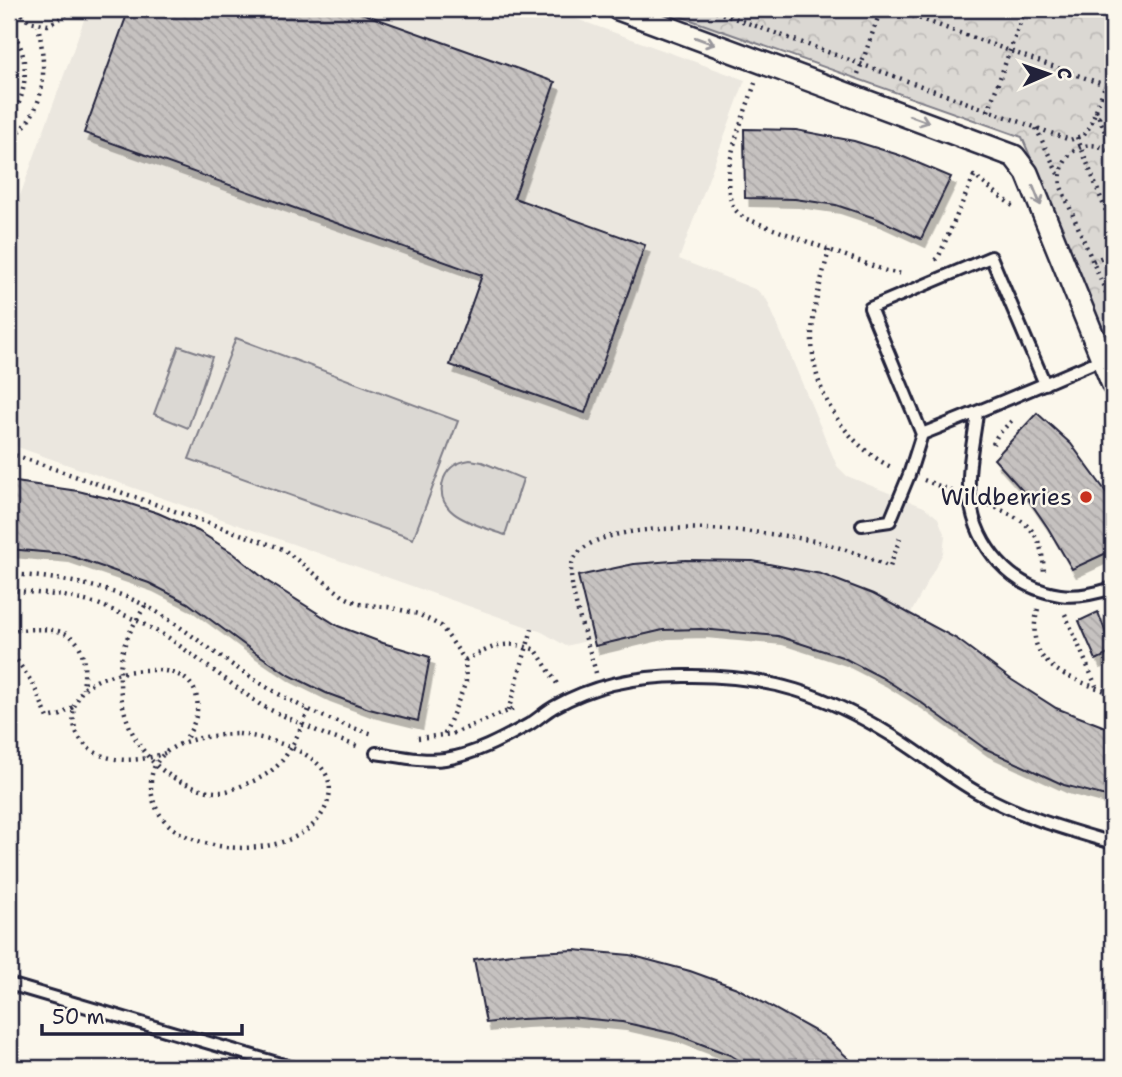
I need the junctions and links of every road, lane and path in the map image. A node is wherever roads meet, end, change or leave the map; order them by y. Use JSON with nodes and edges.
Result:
{"nodes":[{"id":1,"x":17,"y":9,"type":"edge"},
{"id":2,"x":69,"y":9,"type":"edge"},
{"id":3,"x":618,"y":9,"type":"edge"},
{"id":4,"x":709,"y":9,"type":"edge"},
{"id":5,"x":881,"y":9,"type":"edge"},
{"id":6,"x":893,"y":9,"type":"edge"},
{"id":7,"x":1025,"y":9,"type":"edge"},
{"id":8,"x":1079,"y":9,"type":"edge"},
{"id":9,"x":1113,"y":21,"type":"edge"},
{"id":10,"x":38,"y":25,"type":"junction"},
{"id":11,"x":9,"y":29,"type":"edge"},
{"id":12,"x":1009,"y":51,"type":"junction"},
{"id":13,"x":861,"y":64,"type":"junction"},
{"id":14,"x":1113,"y":64,"type":"edge"},
{"id":15,"x":758,"y":74,"type":"dead end"},
{"id":16,"x":856,"y":79,"type":"dead end"},
{"id":17,"x":1105,"y":85,"type":"junction"},
{"id":18,"x":1096,"y":110,"type":"junction"},
{"id":19,"x":988,"y":111,"type":"junction"},
{"id":20,"x":1113,"y":116,"type":"edge"},
{"id":21,"x":1099,"y":117,"type":"junction"},
{"id":22,"x":9,"y":119,"type":"edge"},
{"id":23,"x":1036,"y":128,"type":"junction"},
{"id":24,"x":1077,"y":138,"type":"junction"},
{"id":25,"x":9,"y":141,"type":"edge"},
{"id":26,"x":1081,"y":148,"type":"junction"},
{"id":27,"x":1113,"y":153,"type":"edge"},
{"id":28,"x":1060,"y":177,"type":"junction"},
{"id":29,"x":1017,"y":208,"type":"dead end"},
{"id":30,"x":1113,"y":229,"type":"edge"},
{"id":31,"x":829,"y":250,"type":"junction"},
{"id":32,"x":1113,"y":253,"type":"edge"},
{"id":33,"x":1113,"y":260,"type":"edge"},
{"id":34,"x":1093,"y":261,"type":"junction"},
{"id":35,"x":932,"y":262,"type":"dead end"},
{"id":36,"x":910,"y":275,"type":"dead end"},
{"id":37,"x":1113,"y":275,"type":"edge"},
{"id":38,"x":1113,"y":309,"type":"edge"},
{"id":39,"x":1102,"y":359,"type":"junction"},
{"id":40,"x":1045,"y":384,"type":"junction"},
{"id":41,"x":1113,"y":385,"type":"edge"},
{"id":42,"x":977,"y":413,"type":"junction"},
{"id":43,"x":1017,"y":416,"type":"dead end"},
{"id":44,"x":922,"y":434,"type":"junction"},
{"id":45,"x":992,"y":447,"type":"dead end"},
{"id":46,"x":9,"y":453,"type":"edge"},
{"id":47,"x":909,"y":475,"type":"junction"},
{"id":48,"x":969,"y":497,"type":"junction"},
{"id":49,"x":890,"y":521,"type":"junction"},
{"id":50,"x":862,"y":525,"type":"dead end"},
{"id":51,"x":1113,"y":588,"type":"edge"},
{"id":52,"x":9,"y":590,"type":"edge"},
{"id":53,"x":1042,"y":590,"type":"junction"},
{"id":54,"x":145,"y":606,"type":"dead end"},
{"id":55,"x":136,"y":620,"type":"junction"},
{"id":56,"x":532,"y":629,"type":"dead end"},
{"id":57,"x":9,"y":631,"type":"edge"},
{"id":58,"x":527,"y":647,"type":"junction"},
{"id":59,"x":9,"y":649,"type":"edge"},
{"id":60,"x":466,"y":660,"type":"junction"},
{"id":61,"x":120,"y":673,"type":"junction"},
{"id":62,"x":596,"y":674,"type":"dead end"},
{"id":63,"x":559,"y":688,"type":"dead end"},
{"id":64,"x":83,"y":690,"type":"junction"},
{"id":65,"x":1113,"y":694,"type":"edge"},
{"id":66,"x":74,"y":707,"type":"junction"},
{"id":67,"x":309,"y":709,"type":"dead end"},
{"id":68,"x":508,"y":712,"type":"dead end"},
{"id":69,"x":302,"y":725,"type":"junction"},
{"id":70,"x":444,"y":736,"type":"dead end"},
{"id":71,"x":184,"y":742,"type":"junction"},
{"id":72,"x":291,"y":746,"type":"junction"},
{"id":73,"x":376,"y":752,"type":"joint"},
{"id":74,"x":166,"y":753,"type":"junction"},
{"id":75,"x":149,"y":759,"type":"junction"},
{"id":76,"x":155,"y":766,"type":"junction"},
{"id":77,"x":1113,"y":843,"type":"edge"},
{"id":78,"x":9,"y":984,"type":"edge"},
{"id":79,"x":294,"y":1068,"type":"edge"}],
"edges":[{"from":1,"to":10,"type":"path"},
{"from":2,"to":10,"type":"path"},
{"from":3,"to":39,"type":"street","one_way":true},
{"from":4,"to":13,"type":"path"},
{"from":5,"to":13,"type":"path"},
{"from":6,"to":12,"type":"path"},
{"from":7,"to":12,"type":"path"},
{"from":8,"to":9,"type":"path"},
{"from":10,"to":25,"type":"path"},
{"from":11,"to":22,"type":"path"},
{"from":12,"to":17,"type":"path"},
{"from":12,"to":19,"type":"path"},
{"from":13,"to":16,"type":"path"},
{"from":13,"to":19,"type":"path"},
{"from":14,"to":17,"type":"path"},
{"from":15,"to":31,"type":"path"},
{"from":17,"to":18,"type":"path"},
{"from":18,"to":21,"type":"path"},
{"from":18,"to":24,"type":"path"},
{"from":19,"to":23,"type":"path"},
{"from":20,"to":21,"type":"path"},
{"from":21,"to":27,"type":"path"},
{"from":23,"to":24,"type":"path"},
{"from":23,"to":28,"type":"path"},
{"from":24,"to":26,"type":"path"},
{"from":26,"to":27,"type":"path"},
{"from":26,"to":28,"type":"path"},
{"from":26,"to":30,"type":"path"},
{"from":28,"to":34,"type":"path"},
{"from":29,"to":35,"type":"path"},
{"from":31,"to":36,"type":"path"},
{"from":31,"to":47,"type":"path"},
{"from":32,"to":34,"type":"path"},
{"from":33,"to":37,"type":"path"},
{"from":34,"to":38,"type":"path"},
{"from":39,"to":40,"type":"lane"},
{"from":39,"to":41,"type":"street"},
{"from":40,"to":42,"type":"lane"},
{"from":40,"to":44,"type":"lane"},
{"from":42,"to":44,"type":"lane"},
{"from":42,"to":48,"type":"lane"},
{"from":43,"to":45,"type":"path"},
{"from":44,"to":47,"type":"lane"},
{"from":46,"to":60,"type":"path"},
{"from":47,"to":48,"type":"path"},
{"from":47,"to":49,"type":"lane"},
{"from":48,"to":53,"type":"lane"},
{"from":48,"to":53,"type":"path"},
{"from":49,"to":50,"type":"lane"},
{"from":49,"to":62,"type":"path"},
{"from":51,"to":53,"type":"lane"},
{"from":52,"to":55,"type":"path"},
{"from":53,"to":65,"type":"path"},
{"from":54,"to":55,"type":"path"},
{"from":55,"to":61,"type":"path"},
{"from":55,"to":69,"type":"path"},
{"from":56,"to":58,"type":"path"},
{"from":57,"to":64,"type":"path"},
{"from":58,"to":60,"type":"path"},
{"from":58,"to":63,"type":"path"},
{"from":58,"to":68,"type":"path"},
{"from":59,"to":66,"type":"path"},
{"from":60,"to":70,"type":"path"},
{"from":61,"to":64,"type":"path"},
{"from":61,"to":71,"type":"path"},
{"from":61,"to":75,"type":"path"},
{"from":64,"to":66,"type":"path"},
{"from":66,"to":75,"type":"path"},
{"from":67,"to":69,"type":"path"},
{"from":69,"to":72,"type":"path"},
{"from":69,"to":73,"type":"path"},
{"from":71,"to":72,"type":"path"},
{"from":71,"to":74,"type":"path"},
{"from":72,"to":76,"type":"path"},
{"from":72,"to":76,"type":"path"},
{"from":73,"to":77,"type":"lane"},
{"from":74,"to":75,"type":"path"},
{"from":74,"to":76,"type":"path"},
{"from":75,"to":76,"type":"path"},
{"from":78,"to":79,"type":"lane"}]}
